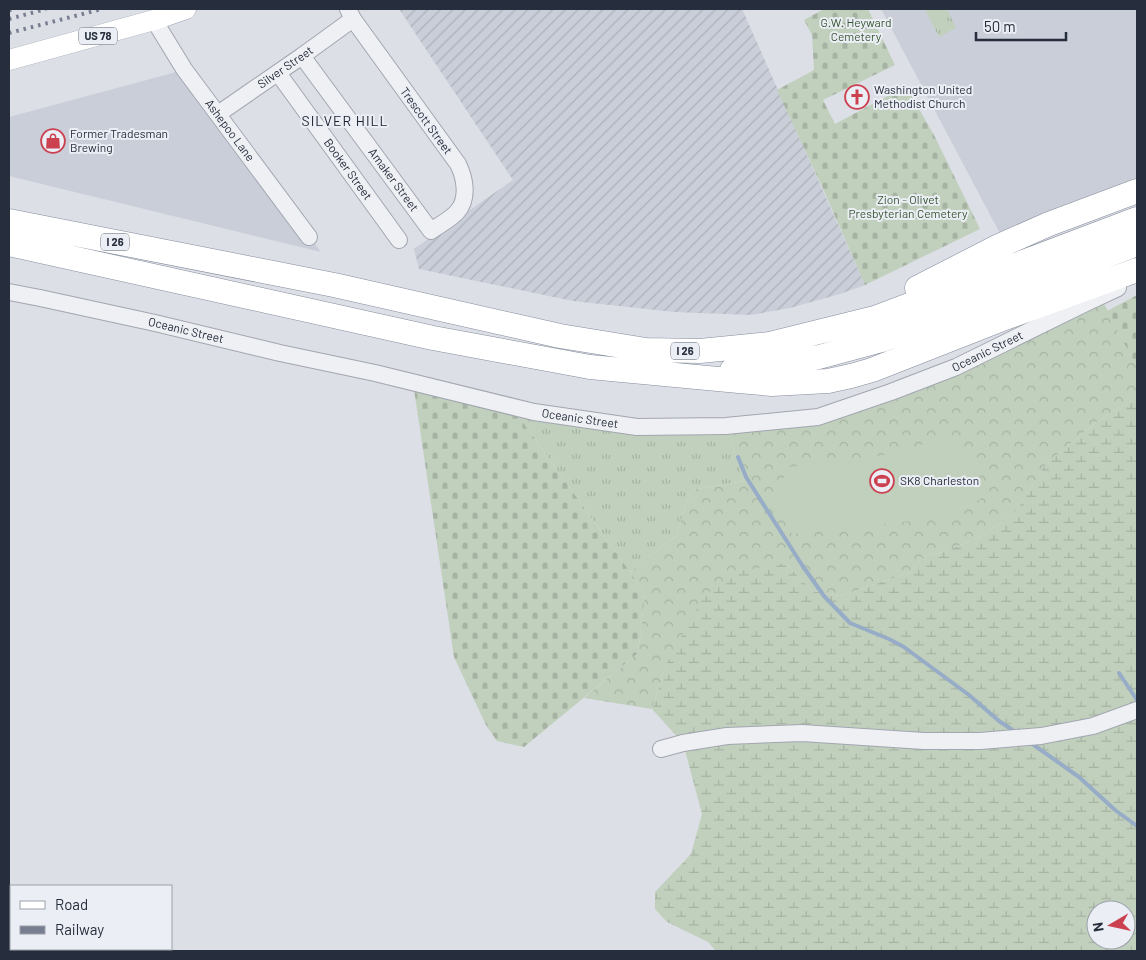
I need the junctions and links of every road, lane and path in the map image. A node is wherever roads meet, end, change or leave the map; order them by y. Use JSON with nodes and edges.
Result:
{"nodes":[{"id":1,"x":186,"y":9,"type":"edge"},
{"id":2,"x":351,"y":14,"type":"edge"},
{"id":3,"x":154,"y":20,"type":"junction"},
{"id":4,"x":302,"y":56,"type":"junction"},
{"id":5,"x":9,"y":60,"type":"edge"},
{"id":6,"x":278,"y":73,"type":"junction"},
{"id":7,"x":218,"y":114,"type":"junction"},
{"id":8,"x":1137,"y":191,"type":"edge"},
{"id":9,"x":1137,"y":219,"type":"edge"},
{"id":10,"x":9,"y":221,"type":"edge"},
{"id":11,"x":431,"y":230,"type":"joint"},
{"id":12,"x":309,"y":238,"type":"dead end"},
{"id":13,"x":399,"y":240,"type":"dead end"},
{"id":14,"x":9,"y":244,"type":"edge"},
{"id":15,"x":1137,"y":244,"type":"edge"},
{"id":16,"x":1137,"y":270,"type":"edge"},
{"id":17,"x":1137,"y":282,"type":"edge"},
{"id":18,"x":9,"y":292,"type":"edge"},
{"id":19,"x":770,"y":344,"type":"junction"},
{"id":20,"x":670,"y":375,"type":"junction"},
{"id":21,"x":1137,"y":710,"type":"edge"},
{"id":22,"x":661,"y":749,"type":"dead end"}],
"edges":[{"from":1,"to":3,"type":"main road","number":"US 78"},
{"from":2,"to":4,"type":"street","name":"Silver Street"},
{"from":2,"to":11,"type":"street","name":"Trescott Street"},
{"from":3,"to":5,"type":"main road","number":"US 78"},
{"from":3,"to":7,"type":"street","name":"Ashepoo Lane"},
{"from":4,"to":6,"type":"street","name":"Silver Street"},
{"from":4,"to":11,"type":"street","name":"Amaker Street"},
{"from":6,"to":7,"type":"street","name":"Silver Street"},
{"from":6,"to":13,"type":"street","name":"Booker Street"},
{"from":7,"to":12,"type":"street","name":"Ashepoo Lane"},
{"from":8,"to":19,"type":"highway"},
{"from":9,"to":19,"type":"highway","number":"I 26"},
{"from":10,"to":19,"type":"highway","number":"I 26"},
{"from":14,"to":20,"type":"highway","number":"I 26"},
{"from":15,"to":20,"type":"highway","number":"I 26"},
{"from":16,"to":20,"type":"highway"},
{"from":17,"to":18,"type":"street","name":"Oceanic Street"},
{"from":21,"to":22,"type":"street"}]}
